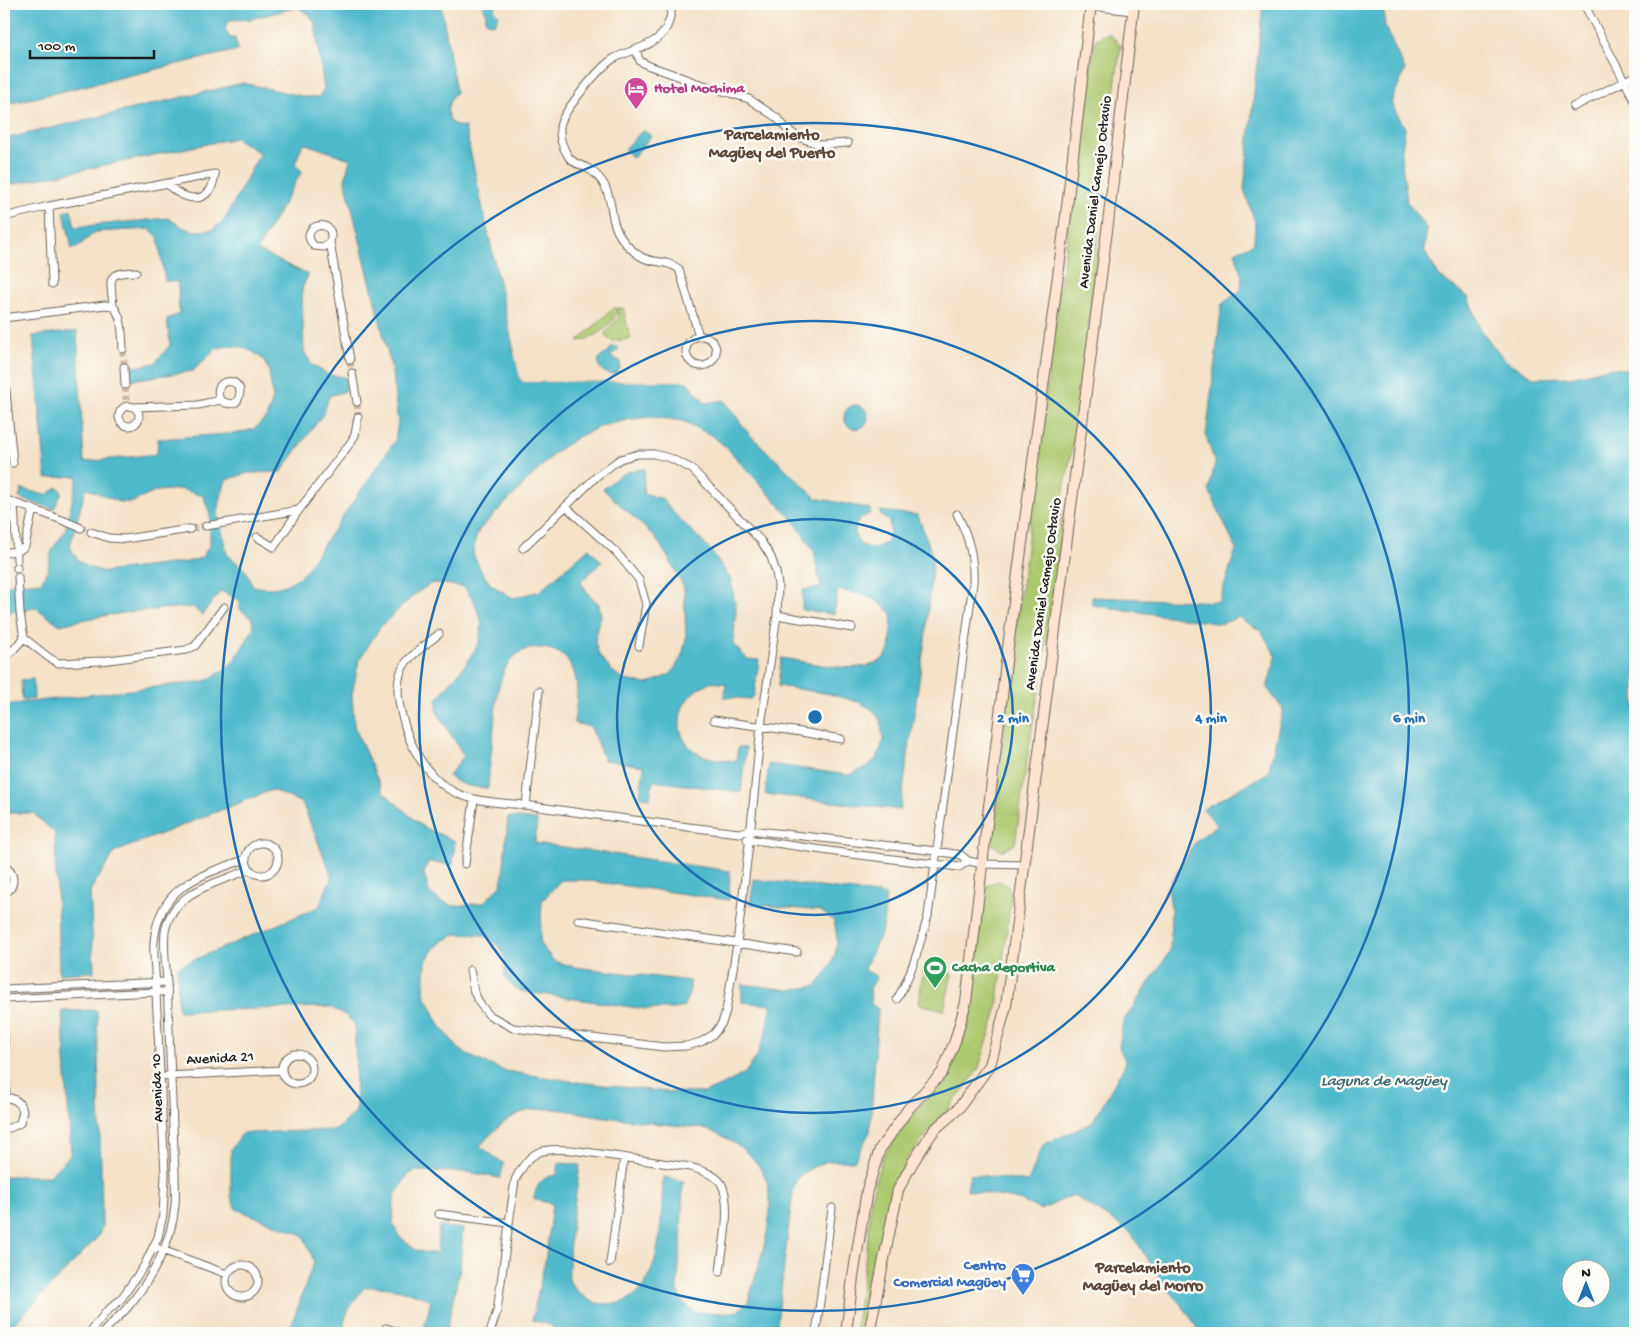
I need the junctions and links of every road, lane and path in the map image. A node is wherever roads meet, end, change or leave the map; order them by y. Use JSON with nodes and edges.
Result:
{"nodes":[{"id":1,"x":672,"y":4,"type":"edge"},
{"id":2,"x":1073,"y":4,"type":"edge"},
{"id":3,"x":1584,"y":4,"type":"edge"},
{"id":4,"x":1091,"y":5,"type":"edge"},
{"id":5,"x":1133,"y":8,"type":"edge"},
{"id":6,"x":635,"y":49,"type":"junction"},
{"id":7,"x":1635,"y":76,"type":"edge"},
{"id":8,"x":1625,"y":82,"type":"junction"},
{"id":9,"x":1635,"y":101,"type":"edge"},
{"id":10,"x":1573,"y":107,"type":"dead end"},
{"id":11,"x":848,"y":143,"type":"dead end"},
{"id":12,"x":167,"y":184,"type":"junction"},
{"id":13,"x":49,"y":206,"type":"junction"},
{"id":14,"x":4,"y":217,"type":"edge"},
{"id":15,"x":330,"y":242,"type":"dead end"},
{"id":16,"x":136,"y":272,"type":"dead end"},
{"id":17,"x":52,"y":284,"type":"dead end"},
{"id":18,"x":113,"y":306,"type":"junction"},
{"id":19,"x":4,"y":318,"type":"edge"},
{"id":20,"x":699,"y":336,"type":"junction"},
{"id":21,"x":123,"y":349,"type":"tunnel mouth"},
{"id":22,"x":350,"y":360,"type":"tunnel mouth"},
{"id":23,"x":124,"y":366,"type":"tunnel mouth"},
{"id":24,"x":4,"y":371,"type":"edge"},
{"id":25,"x":352,"y":375,"type":"tunnel mouth"},
{"id":26,"x":125,"y":385,"type":"tunnel mouth"},
{"id":27,"x":220,"y":400,"type":"dead end"},
{"id":28,"x":357,"y":402,"type":"tunnel mouth"},
{"id":29,"x":128,"y":404,"type":"dead end"},
{"id":30,"x":358,"y":417,"type":"tunnel mouth"},
{"id":31,"x":13,"y":463,"type":"dead end"},
{"id":32,"x":4,"y":499,"type":"edge"},
{"id":33,"x":14,"y":503,"type":"junction"},
{"id":34,"x":566,"y":507,"type":"junction"},
{"id":35,"x":33,"y":509,"type":"junction"},
{"id":36,"x":299,"y":510,"type":"junction"},
{"id":37,"x":957,"y":514,"type":"dead end"},
{"id":38,"x":207,"y":526,"type":"tunnel mouth"},
{"id":39,"x":79,"y":527,"type":"dead end"},
{"id":40,"x":190,"y":529,"type":"tunnel mouth"},
{"id":41,"x":91,"y":532,"type":"dead end"},
{"id":42,"x":257,"y":537,"type":"dead end"},
{"id":43,"x":523,"y":548,"type":"dead end"},
{"id":44,"x":16,"y":551,"type":"junction"},
{"id":45,"x":4,"y":553,"type":"edge"},
{"id":46,"x":17,"y":565,"type":"dead end"},
{"id":47,"x":18,"y":580,"type":"dead end"},
{"id":48,"x":224,"y":607,"type":"dead end"},
{"id":49,"x":777,"y":615,"type":"junction"},
{"id":50,"x":852,"y":628,"type":"dead end"},
{"id":51,"x":439,"y":634,"type":"dead end"},
{"id":52,"x":24,"y":638,"type":"junction"},
{"id":53,"x":639,"y":646,"type":"dead end"},
{"id":54,"x":4,"y":660,"type":"edge"},
{"id":55,"x":539,"y":691,"type":"dead end"},
{"id":56,"x":714,"y":720,"type":"dead end"},
{"id":57,"x":761,"y":726,"type":"junction"},
{"id":58,"x":841,"y":739,"type":"dead end"},
{"id":59,"x":474,"y":800,"type":"junction"},
{"id":60,"x":526,"y":805,"type":"junction"},
{"id":61,"x":750,"y":830,"type":"junction"},
{"id":62,"x":739,"y":833,"type":"junction"},
{"id":63,"x":749,"y":840,"type":"junction"},
{"id":64,"x":936,"y":851,"type":"junction"},
{"id":65,"x":246,"y":859,"type":"junction"},
{"id":66,"x":968,"y":861,"type":"junction"},
{"id":67,"x":465,"y":864,"type":"dead end"},
{"id":68,"x":983,"y":864,"type":"junction"},
{"id":69,"x":934,"y":865,"type":"junction"},
{"id":70,"x":1024,"y":865,"type":"junction"},
{"id":71,"x":4,"y":866,"type":"edge"},
{"id":72,"x":250,"y":869,"type":"junction"},
{"id":73,"x":4,"y":894,"type":"edge"},
{"id":74,"x":578,"y":920,"type":"dead end"},
{"id":75,"x":737,"y":944,"type":"junction"},
{"id":76,"x":797,"y":952,"type":"dead end"},
{"id":77,"x":470,"y":970,"type":"dead end"},
{"id":78,"x":156,"y":982,"type":"junction"},
{"id":79,"x":167,"y":982,"type":"junction"},
{"id":80,"x":77,"y":985,"type":"junction"},
{"id":81,"x":4,"y":988,"type":"edge"},
{"id":82,"x":156,"y":992,"type":"junction"},
{"id":83,"x":167,"y":992,"type":"junction"},
{"id":84,"x":78,"y":996,"type":"junction"},
{"id":85,"x":4,"y":999,"type":"edge"},
{"id":86,"x":897,"y":999,"type":"dead end"},
{"id":87,"x":4,"y":1033,"type":"edge"},
{"id":88,"x":282,"y":1070,"type":"junction"},
{"id":89,"x":160,"y":1076,"type":"junction"},
{"id":90,"x":172,"y":1076,"type":"junction"},
{"id":91,"x":5,"y":1098,"type":"edge"},
{"id":92,"x":4,"y":1128,"type":"edge"},
{"id":93,"x":624,"y":1158,"type":"junction"},
{"id":94,"x":832,"y":1208,"type":"dead end"},
{"id":95,"x":439,"y":1214,"type":"dead end"},
{"id":96,"x":509,"y":1223,"type":"junction"},
{"id":97,"x":154,"y":1246,"type":"junction"},
{"id":98,"x":164,"y":1251,"type":"junction"},
{"id":99,"x":610,"y":1263,"type":"dead end"},
{"id":100,"x":720,"y":1272,"type":"dead end"},
{"id":101,"x":227,"y":1274,"type":"junction"},
{"id":102,"x":386,"y":1328,"type":"dead end"},
{"id":103,"x":89,"y":1333,"type":"edge"},
{"id":104,"x":103,"y":1333,"type":"edge"},
{"id":105,"x":401,"y":1333,"type":"edge"},
{"id":106,"x":490,"y":1333,"type":"edge"},
{"id":107,"x":816,"y":1333,"type":"edge"},
{"id":108,"x":846,"y":1333,"type":"edge"},
{"id":109,"x":869,"y":1333,"type":"edge"}],
"edges":[{"from":1,"to":6,"type":"street"},
{"from":2,"to":4,"type":"street"},
{"from":3,"to":8,"type":"street"},
{"from":4,"to":5,"type":"street"},
{"from":4,"to":68,"type":"main road","name":"Avenida Daniel Camejo Octavio"},
{"from":5,"to":70,"type":"main road","name":"Avenida Daniel Camejo Octavio"},
{"from":6,"to":11,"type":"street"},
{"from":6,"to":20,"type":"street"},
{"from":7,"to":8,"type":"street"},
{"from":8,"to":9,"type":"street"},
{"from":8,"to":10,"type":"street"},
{"from":12,"to":12,"type":"street"},
{"from":12,"to":13,"type":"street"},
{"from":13,"to":14,"type":"street"},
{"from":13,"to":17,"type":"street"},
{"from":15,"to":22,"type":"street"},
{"from":16,"to":18,"type":"street"},
{"from":18,"to":19,"type":"street"},
{"from":18,"to":21,"type":"street"},
{"from":20,"to":20,"type":"street"},
{"from":23,"to":26,"type":"street"},
{"from":24,"to":31,"type":"street"},
{"from":25,"to":28,"type":"street"},
{"from":27,"to":29,"type":"street"},
{"from":30,"to":36,"type":"street"},
{"from":32,"to":33,"type":"street"},
{"from":33,"to":35,"type":"street"},
{"from":33,"to":44,"type":"street"},
{"from":34,"to":43,"type":"street"},
{"from":34,"to":49,"type":"street"},
{"from":34,"to":53,"type":"street"},
{"from":35,"to":39,"type":"street"},
{"from":35,"to":44,"type":"street"},
{"from":36,"to":38,"type":"street"},
{"from":36,"to":42,"type":"street"},
{"from":37,"to":64,"type":"street"},
{"from":40,"to":41,"type":"street"},
{"from":44,"to":45,"type":"street"},
{"from":44,"to":46,"type":"street"},
{"from":47,"to":52,"type":"street"},
{"from":48,"to":52,"type":"street"},
{"from":49,"to":50,"type":"street"},
{"from":49,"to":57,"type":"street"},
{"from":51,"to":59,"type":"street"},
{"from":52,"to":54,"type":"street"},
{"from":55,"to":60,"type":"street"},
{"from":56,"to":57,"type":"street"},
{"from":57,"to":58,"type":"street"},
{"from":57,"to":61,"type":"street"},
{"from":59,"to":60,"type":"street"},
{"from":59,"to":67,"type":"street"},
{"from":60,"to":62,"type":"street"},
{"from":61,"to":62,"type":"street"},
{"from":61,"to":63,"type":"street"},
{"from":61,"to":64,"type":"street"},
{"from":62,"to":63,"type":"street"},
{"from":63,"to":69,"type":"street"},
{"from":63,"to":75,"type":"street"},
{"from":64,"to":66,"type":"street"},
{"from":64,"to":69,"type":"street"},
{"from":65,"to":72,"type":"street"},
{"from":65,"to":72,"type":"street"},
{"from":65,"to":78,"type":"street","name":"Avenida 10"},
{"from":66,"to":68,"type":"street"},
{"from":66,"to":69,"type":"street"},
{"from":68,"to":70,"type":"street"},
{"from":68,"to":108,"type":"main road","name":"Avenida Daniel Camejo Octavio"},
{"from":69,"to":86,"type":"street"},
{"from":70,"to":109,"type":"main road","name":"Avenida Daniel Camejo Octavio"},
{"from":71,"to":73,"type":"street"},
{"from":72,"to":79,"type":"street","name":"Avenida 10"},
{"from":74,"to":75,"type":"street"},
{"from":75,"to":76,"type":"street"},
{"from":75,"to":77,"type":"street"},
{"from":78,"to":79,"type":"street"},
{"from":78,"to":80,"type":"street"},
{"from":78,"to":82,"type":"street","name":"Avenida 10"},
{"from":79,"to":83,"type":"street","name":"Avenida 10"},
{"from":80,"to":81,"type":"street"},
{"from":80,"to":84,"type":"street"},
{"from":82,"to":83,"type":"street"},
{"from":82,"to":84,"type":"street"},
{"from":82,"to":89,"type":"street","name":"Avenida 10"},
{"from":83,"to":90,"type":"street","name":"Avenida 10"},
{"from":84,"to":85,"type":"street"},
{"from":87,"to":91,"type":"street"},
{"from":88,"to":88,"type":"street"},
{"from":88,"to":90,"type":"street","name":"Avenida 21"},
{"from":89,"to":90,"type":"street","name":"Avenida 21"},
{"from":89,"to":97,"type":"street","name":"Avenida 10"},
{"from":90,"to":98,"type":"street","name":"Avenida 10"},
{"from":91,"to":92,"type":"street"},
{"from":93,"to":96,"type":"street"},
{"from":93,"to":99,"type":"street"},
{"from":93,"to":100,"type":"street"},
{"from":94,"to":107,"type":"street"},
{"from":95,"to":96,"type":"street"},
{"from":96,"to":106,"type":"street"},
{"from":97,"to":98,"type":"street"},
{"from":97,"to":103,"type":"street","name":"Avenida 10"},
{"from":98,"to":101,"type":"street"},
{"from":98,"to":104,"type":"street","name":"Avenida 10"},
{"from":101,"to":101,"type":"street"},
{"from":102,"to":105,"type":"street"}]}
